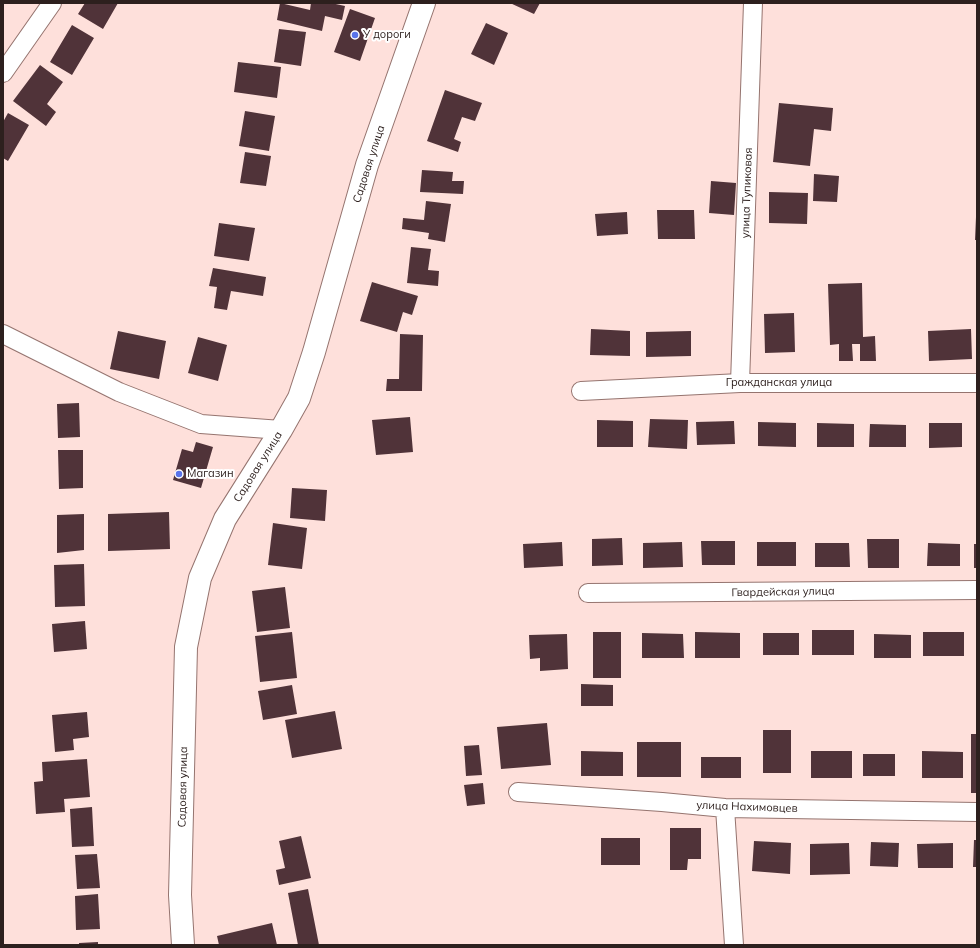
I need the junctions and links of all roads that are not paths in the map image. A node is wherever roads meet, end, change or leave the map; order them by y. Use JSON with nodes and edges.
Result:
{"nodes":[{"id":1,"x":52,"y":3,"type":"edge"},
{"id":2,"x":424,"y":3,"type":"edge"},
{"id":3,"x":754,"y":3,"type":"edge"},
{"id":4,"x":3,"y":73,"type":"edge"},
{"id":5,"x":3,"y":334,"type":"edge"},
{"id":6,"x":740,"y":383,"type":"junction"},
{"id":7,"x":977,"y":383,"type":"edge"},
{"id":8,"x":581,"y":391,"type":"dead end"},
{"id":9,"x":281,"y":430,"type":"junction"},
{"id":10,"x":977,"y":590,"type":"edge"},
{"id":11,"x":588,"y":593,"type":"dead end"},
{"id":12,"x":518,"y":792,"type":"dead end"},
{"id":13,"x":724,"y":808,"type":"junction"},
{"id":14,"x":977,"y":812,"type":"edge"},
{"id":15,"x":183,"y":945,"type":"edge"},
{"id":16,"x":734,"y":945,"type":"edge"}],
"edges":[{"from":1,"to":4,"type":"street"},
{"from":2,"to":9,"type":"main road","name":"Садовая улица"},
{"from":3,"to":6,"type":"street","name":"улица Тупиковая"},
{"from":5,"to":9,"type":"street"},
{"from":6,"to":7,"type":"street","name":"Гражданская улица"},
{"from":6,"to":8,"type":"street","name":"Гражданская улица"},
{"from":9,"to":15,"type":"main road","name":"Садовая улица"},
{"from":10,"to":11,"type":"street","name":"Гвардейская улица"},
{"from":12,"to":13,"type":"street","name":"улица Нахимовцев"},
{"from":13,"to":14,"type":"street","name":"улица Нахимовцев"},
{"from":13,"to":16,"type":"street"}]}
